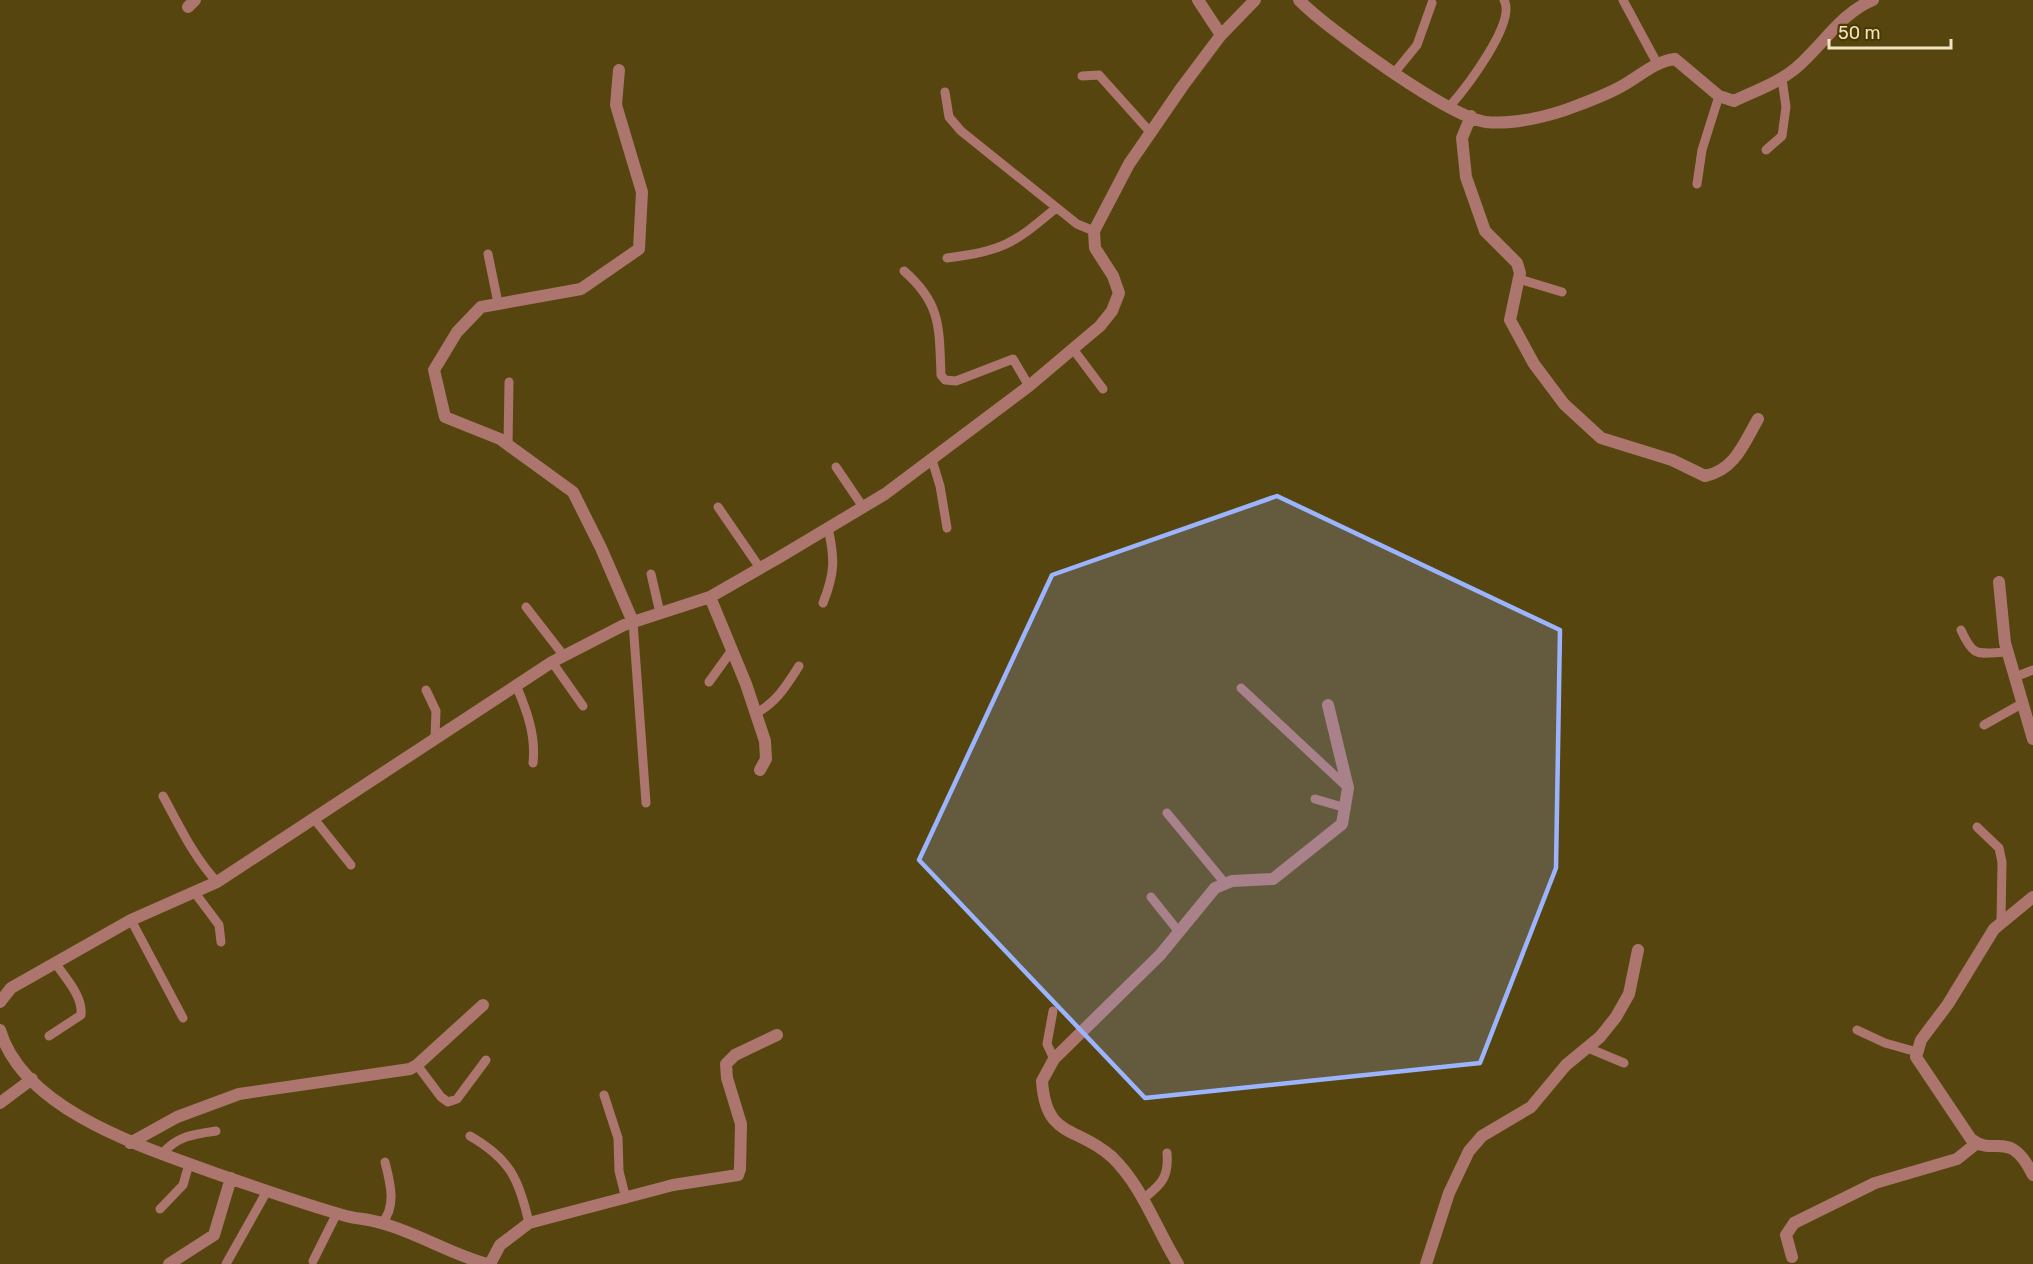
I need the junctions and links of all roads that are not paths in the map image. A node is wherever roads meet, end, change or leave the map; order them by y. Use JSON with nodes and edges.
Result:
{"nodes":[{"id":1,"x":1198,"y":0,"type":"edge"},
{"id":2,"x":1255,"y":0,"type":"edge"},
{"id":3,"x":1299,"y":0,"type":"edge"},
{"id":4,"x":1504,"y":0,"type":"edge"},
{"id":5,"x":1623,"y":0,"type":"edge"},
{"id":6,"x":1873,"y":0,"type":"edge"},
{"id":7,"x":1432,"y":3,"type":"dead end"},
{"id":8,"x":1221,"y":35,"type":"junction"},
{"id":9,"x":1658,"y":65,"type":"junction"},
{"id":10,"x":619,"y":70,"type":"dead end"},
{"id":11,"x":1395,"y":72,"type":"junction"},
{"id":12,"x":1082,"y":76,"type":"dead end"},
{"id":13,"x":1782,"y":78,"type":"junction"},
{"id":14,"x":945,"y":92,"type":"dead end"},
{"id":15,"x":1719,"y":96,"type":"junction"},
{"id":16,"x":1450,"y":106,"type":"junction"},
{"id":17,"x":1471,"y":116,"type":"junction"},
{"id":18,"x":1150,"y":134,"type":"junction"},
{"id":19,"x":1766,"y":150,"type":"dead end"},
{"id":20,"x":1697,"y":184,"type":"dead end"},
{"id":21,"x":1056,"y":208,"type":"junction"},
{"id":22,"x":1094,"y":231,"type":"junction"},
{"id":23,"x":488,"y":254,"type":"dead end"},
{"id":24,"x":946,"y":258,"type":"dead end"},
{"id":25,"x":904,"y":271,"type":"dead end"},
{"id":26,"x":1519,"y":279,"type":"junction"},
{"id":27,"x":1562,"y":292,"type":"dead end"},
{"id":28,"x":498,"y":303,"type":"junction"},
{"id":29,"x":1073,"y":349,"type":"junction"},
{"id":30,"x":509,"y":382,"type":"dead end"},
{"id":31,"x":1029,"y":386,"type":"junction"},
{"id":32,"x":1103,"y":389,"type":"dead end"},
{"id":33,"x":1758,"y":419,"type":"dead end"},
{"id":34,"x":508,"y":445,"type":"junction"},
{"id":35,"x":932,"y":460,"type":"junction"},
{"id":36,"x":836,"y":467,"type":"dead end"},
{"id":37,"x":718,"y":507,"type":"dead end"},
{"id":38,"x":863,"y":507,"type":"junction"},
{"id":39,"x":828,"y":528,"type":"junction"},
{"id":40,"x":947,"y":528,"type":"dead end"},
{"id":41,"x":760,"y":568,"type":"junction"},
{"id":42,"x":651,"y":573,"type":"dead end"},
{"id":43,"x":1999,"y":582,"type":"dead end"},
{"id":44,"x":710,"y":597,"type":"junction"},
{"id":45,"x":823,"y":603,"type":"dead end"},
{"id":46,"x":526,"y":607,"type":"dead end"},
{"id":47,"x":660,"y":613,"type":"junction"},
{"id":48,"x":633,"y":622,"type":"junction"},
{"id":49,"x":1961,"y":630,"type":"dead end"},
{"id":50,"x":732,"y":650,"type":"junction"},
{"id":51,"x":2008,"y":652,"type":"junction"},
{"id":52,"x":564,"y":656,"type":"junction"},
{"id":53,"x":552,"y":662,"type":"junction"},
{"id":54,"x":800,"y":666,"type":"dead end"},
{"id":55,"x":2033,"y":670,"type":"edge"},
{"id":56,"x":2015,"y":677,"type":"junction"},
{"id":57,"x":709,"y":682,"type":"dead end"},
{"id":58,"x":516,"y":685,"type":"junction"},
{"id":59,"x":1241,"y":688,"type":"dead end"},
{"id":60,"x":426,"y":690,"type":"dead end"},
{"id":61,"x":2023,"y":703,"type":"junction"},
{"id":62,"x":1328,"y":705,"type":"dead end"},
{"id":63,"x":584,"y":706,"type":"dead end"},
{"id":64,"x":755,"y":714,"type":"junction"},
{"id":65,"x":1984,"y":724,"type":"dead end"},
{"id":66,"x":435,"y":737,"type":"junction"},
{"id":67,"x":2033,"y":739,"type":"edge"},
{"id":68,"x":533,"y":763,"type":"dead end"},
{"id":69,"x":760,"y":770,"type":"dead end"},
{"id":70,"x":1348,"y":788,"type":"junction"},
{"id":71,"x":163,"y":796,"type":"dead end"},
{"id":72,"x":1315,"y":799,"type":"dead end"},
{"id":73,"x":646,"y":803,"type":"dead end"},
{"id":74,"x":1346,"y":808,"type":"junction"},
{"id":75,"x":1167,"y":813,"type":"dead end"},
{"id":76,"x":315,"y":820,"type":"junction"},
{"id":77,"x":1977,"y":827,"type":"dead end"},
{"id":78,"x":351,"y":865,"type":"dead end"},
{"id":79,"x":217,"y":882,"type":"junction"},
{"id":80,"x":1224,"y":882,"type":"junction"},
{"id":81,"x":195,"y":893,"type":"junction"},
{"id":82,"x":1151,"y":897,"type":"dead end"},
{"id":83,"x":2033,"y":897,"type":"edge"},
{"id":84,"x":131,"y":920,"type":"junction"},
{"id":85,"x":2001,"y":922,"type":"junction"},
{"id":86,"x":1179,"y":932,"type":"junction"},
{"id":87,"x":221,"y":942,"type":"dead end"},
{"id":88,"x":1638,"y":950,"type":"dead end"},
{"id":89,"x":56,"y":964,"type":"junction"},
{"id":90,"x":0,"y":1002,"type":"edge"},
{"id":91,"x":483,"y":1005,"type":"dead end"},
{"id":92,"x":1053,"y":1011,"type":"dead end"},
{"id":93,"x":183,"y":1018,"type":"dead end"},
{"id":94,"x":0,"y":1030,"type":"edge"},
{"id":95,"x":1857,"y":1030,"type":"dead end"},
{"id":96,"x":777,"y":1035,"type":"dead end"},
{"id":97,"x":49,"y":1036,"type":"dead end"},
{"id":98,"x":1588,"y":1048,"type":"junction"},
{"id":99,"x":1917,"y":1052,"type":"junction"},
{"id":100,"x":1054,"y":1059,"type":"junction"},
{"id":101,"x":486,"y":1060,"type":"dead end"},
{"id":102,"x":1624,"y":1063,"type":"dead end"},
{"id":103,"x":417,"y":1065,"type":"junction"},
{"id":104,"x":32,"y":1079,"type":"junction"},
{"id":105,"x":604,"y":1095,"type":"dead end"},
{"id":106,"x":0,"y":1104,"type":"edge"},
{"id":107,"x":216,"y":1131,"type":"dead end"},
{"id":108,"x":470,"y":1136,"type":"dead end"},
{"id":109,"x":130,"y":1143,"type":"junction"},
{"id":110,"x":1977,"y":1143,"type":"junction"},
{"id":111,"x":1167,"y":1153,"type":"dead end"},
{"id":112,"x":162,"y":1154,"type":"junction"},
{"id":113,"x":385,"y":1162,"type":"dead end"},
{"id":114,"x":189,"y":1164,"type":"junction"},
{"id":115,"x":2032,"y":1167,"type":"edge"},
{"id":116,"x":231,"y":1178,"type":"junction"},
{"id":117,"x":267,"y":1191,"type":"junction"},
{"id":118,"x":626,"y":1199,"type":"junction"},
{"id":119,"x":1143,"y":1200,"type":"junction"},
{"id":120,"x":160,"y":1209,"type":"dead end"},
{"id":121,"x":337,"y":1213,"type":"junction"},
{"id":122,"x":382,"y":1223,"type":"junction"},
{"id":123,"x":529,"y":1223,"type":"junction"},
{"id":124,"x":1792,"y":1257,"type":"dead end"},
{"id":125,"x":313,"y":1261,"type":"dead end"},
{"id":126,"x":169,"y":1264,"type":"edge"},
{"id":127,"x":226,"y":1264,"type":"edge"},
{"id":128,"x":488,"y":1264,"type":"edge"},
{"id":129,"x":1178,"y":1264,"type":"edge"},
{"id":130,"x":1426,"y":1264,"type":"edge"}],
"edges":[{"from":1,"to":8,"type":"street"},
{"from":2,"to":8,"type":"street"},
{"from":3,"to":11,"type":"street"},
{"from":4,"to":16,"type":"lane"},
{"from":5,"to":9,"type":"lane"},
{"from":6,"to":13,"type":"street"},
{"from":7,"to":11,"type":"lane"},
{"from":8,"to":18,"type":"street"},
{"from":9,"to":15,"type":"street"},
{"from":9,"to":17,"type":"street"},
{"from":10,"to":28,"type":"street"},
{"from":11,"to":16,"type":"street"},
{"from":12,"to":18,"type":"lane"},
{"from":13,"to":15,"type":"street"},
{"from":13,"to":19,"type":"lane"},
{"from":14,"to":21,"type":"lane"},
{"from":15,"to":20,"type":"lane"},
{"from":16,"to":17,"type":"street"},
{"from":17,"to":26,"type":"street"},
{"from":18,"to":22,"type":"street"},
{"from":21,"to":22,"type":"lane"},
{"from":21,"to":24,"type":"lane"},
{"from":22,"to":29,"type":"street"},
{"from":23,"to":28,"type":"lane"},
{"from":25,"to":31,"type":"lane"},
{"from":26,"to":27,"type":"lane"},
{"from":26,"to":33,"type":"street"},
{"from":28,"to":34,"type":"street"},
{"from":29,"to":31,"type":"street"},
{"from":29,"to":32,"type":"lane"},
{"from":30,"to":34,"type":"lane"},
{"from":31,"to":35,"type":"street"},
{"from":34,"to":48,"type":"street"},
{"from":35,"to":38,"type":"street"},
{"from":35,"to":40,"type":"lane"},
{"from":36,"to":38,"type":"lane"},
{"from":37,"to":41,"type":"lane"},
{"from":38,"to":39,"type":"street"},
{"from":39,"to":41,"type":"street"},
{"from":39,"to":45,"type":"lane"},
{"from":41,"to":44,"type":"street"},
{"from":42,"to":47,"type":"lane"},
{"from":43,"to":51,"type":"street"},
{"from":44,"to":47,"type":"street"},
{"from":44,"to":50,"type":"street"},
{"from":46,"to":52,"type":"lane"},
{"from":47,"to":48,"type":"street"},
{"from":48,"to":52,"type":"street"},
{"from":48,"to":73,"type":"lane"},
{"from":49,"to":51,"type":"lane"},
{"from":50,"to":57,"type":"lane"},
{"from":50,"to":64,"type":"street"},
{"from":51,"to":56,"type":"street"},
{"from":52,"to":53,"type":"street"},
{"from":53,"to":58,"type":"street"},
{"from":53,"to":63,"type":"lane"},
{"from":54,"to":64,"type":"lane"},
{"from":55,"to":56,"type":"lane"},
{"from":56,"to":61,"type":"street"},
{"from":58,"to":66,"type":"street"},
{"from":58,"to":68,"type":"lane"},
{"from":59,"to":70,"type":"lane"},
{"from":60,"to":66,"type":"lane"},
{"from":61,"to":65,"type":"lane"},
{"from":61,"to":67,"type":"street"},
{"from":62,"to":70,"type":"street"},
{"from":64,"to":69,"type":"street"},
{"from":66,"to":76,"type":"street"},
{"from":70,"to":74,"type":"street"},
{"from":71,"to":79,"type":"lane"},
{"from":72,"to":74,"type":"lane"},
{"from":74,"to":80,"type":"street"},
{"from":75,"to":80,"type":"lane"},
{"from":76,"to":78,"type":"lane"},
{"from":76,"to":79,"type":"street"},
{"from":77,"to":85,"type":"lane"},
{"from":79,"to":81,"type":"street"},
{"from":80,"to":86,"type":"street"},
{"from":81,"to":84,"type":"street"},
{"from":81,"to":87,"type":"lane"},
{"from":82,"to":86,"type":"lane"},
{"from":83,"to":85,"type":"street"},
{"from":84,"to":89,"type":"street"},
{"from":84,"to":93,"type":"lane"},
{"from":85,"to":99,"type":"street"},
{"from":86,"to":100,"type":"street"},
{"from":88,"to":98,"type":"street"},
{"from":89,"to":90,"type":"street"},
{"from":89,"to":97,"type":"lane"},
{"from":91,"to":103,"type":"street"},
{"from":92,"to":100,"type":"lane"},
{"from":94,"to":104,"type":"street"},
{"from":95,"to":99,"type":"lane"},
{"from":96,"to":118,"type":"street"},
{"from":98,"to":102,"type":"lane"},
{"from":98,"to":130,"type":"street"},
{"from":99,"to":110,"type":"street"},
{"from":100,"to":119,"type":"street"},
{"from":101,"to":103,"type":"lane"},
{"from":103,"to":109,"type":"street"},
{"from":104,"to":106,"type":"street"},
{"from":104,"to":109,"type":"street"},
{"from":105,"to":118,"type":"lane"},
{"from":107,"to":112,"type":"lane"},
{"from":108,"to":123,"type":"lane"},
{"from":109,"to":112,"type":"street"},
{"from":110,"to":115,"type":"street"},
{"from":110,"to":124,"type":"street"},
{"from":111,"to":119,"type":"lane"},
{"from":112,"to":114,"type":"street"},
{"from":113,"to":122,"type":"lane"},
{"from":114,"to":116,"type":"street"},
{"from":114,"to":120,"type":"lane"},
{"from":116,"to":117,"type":"street"},
{"from":116,"to":126,"type":"street"},
{"from":117,"to":121,"type":"street"},
{"from":117,"to":127,"type":"lane"},
{"from":118,"to":123,"type":"street"},
{"from":119,"to":129,"type":"street"},
{"from":121,"to":122,"type":"street"},
{"from":121,"to":125,"type":"lane"},
{"from":122,"to":128,"type":"street"},
{"from":123,"to":128,"type":"street"}]}
